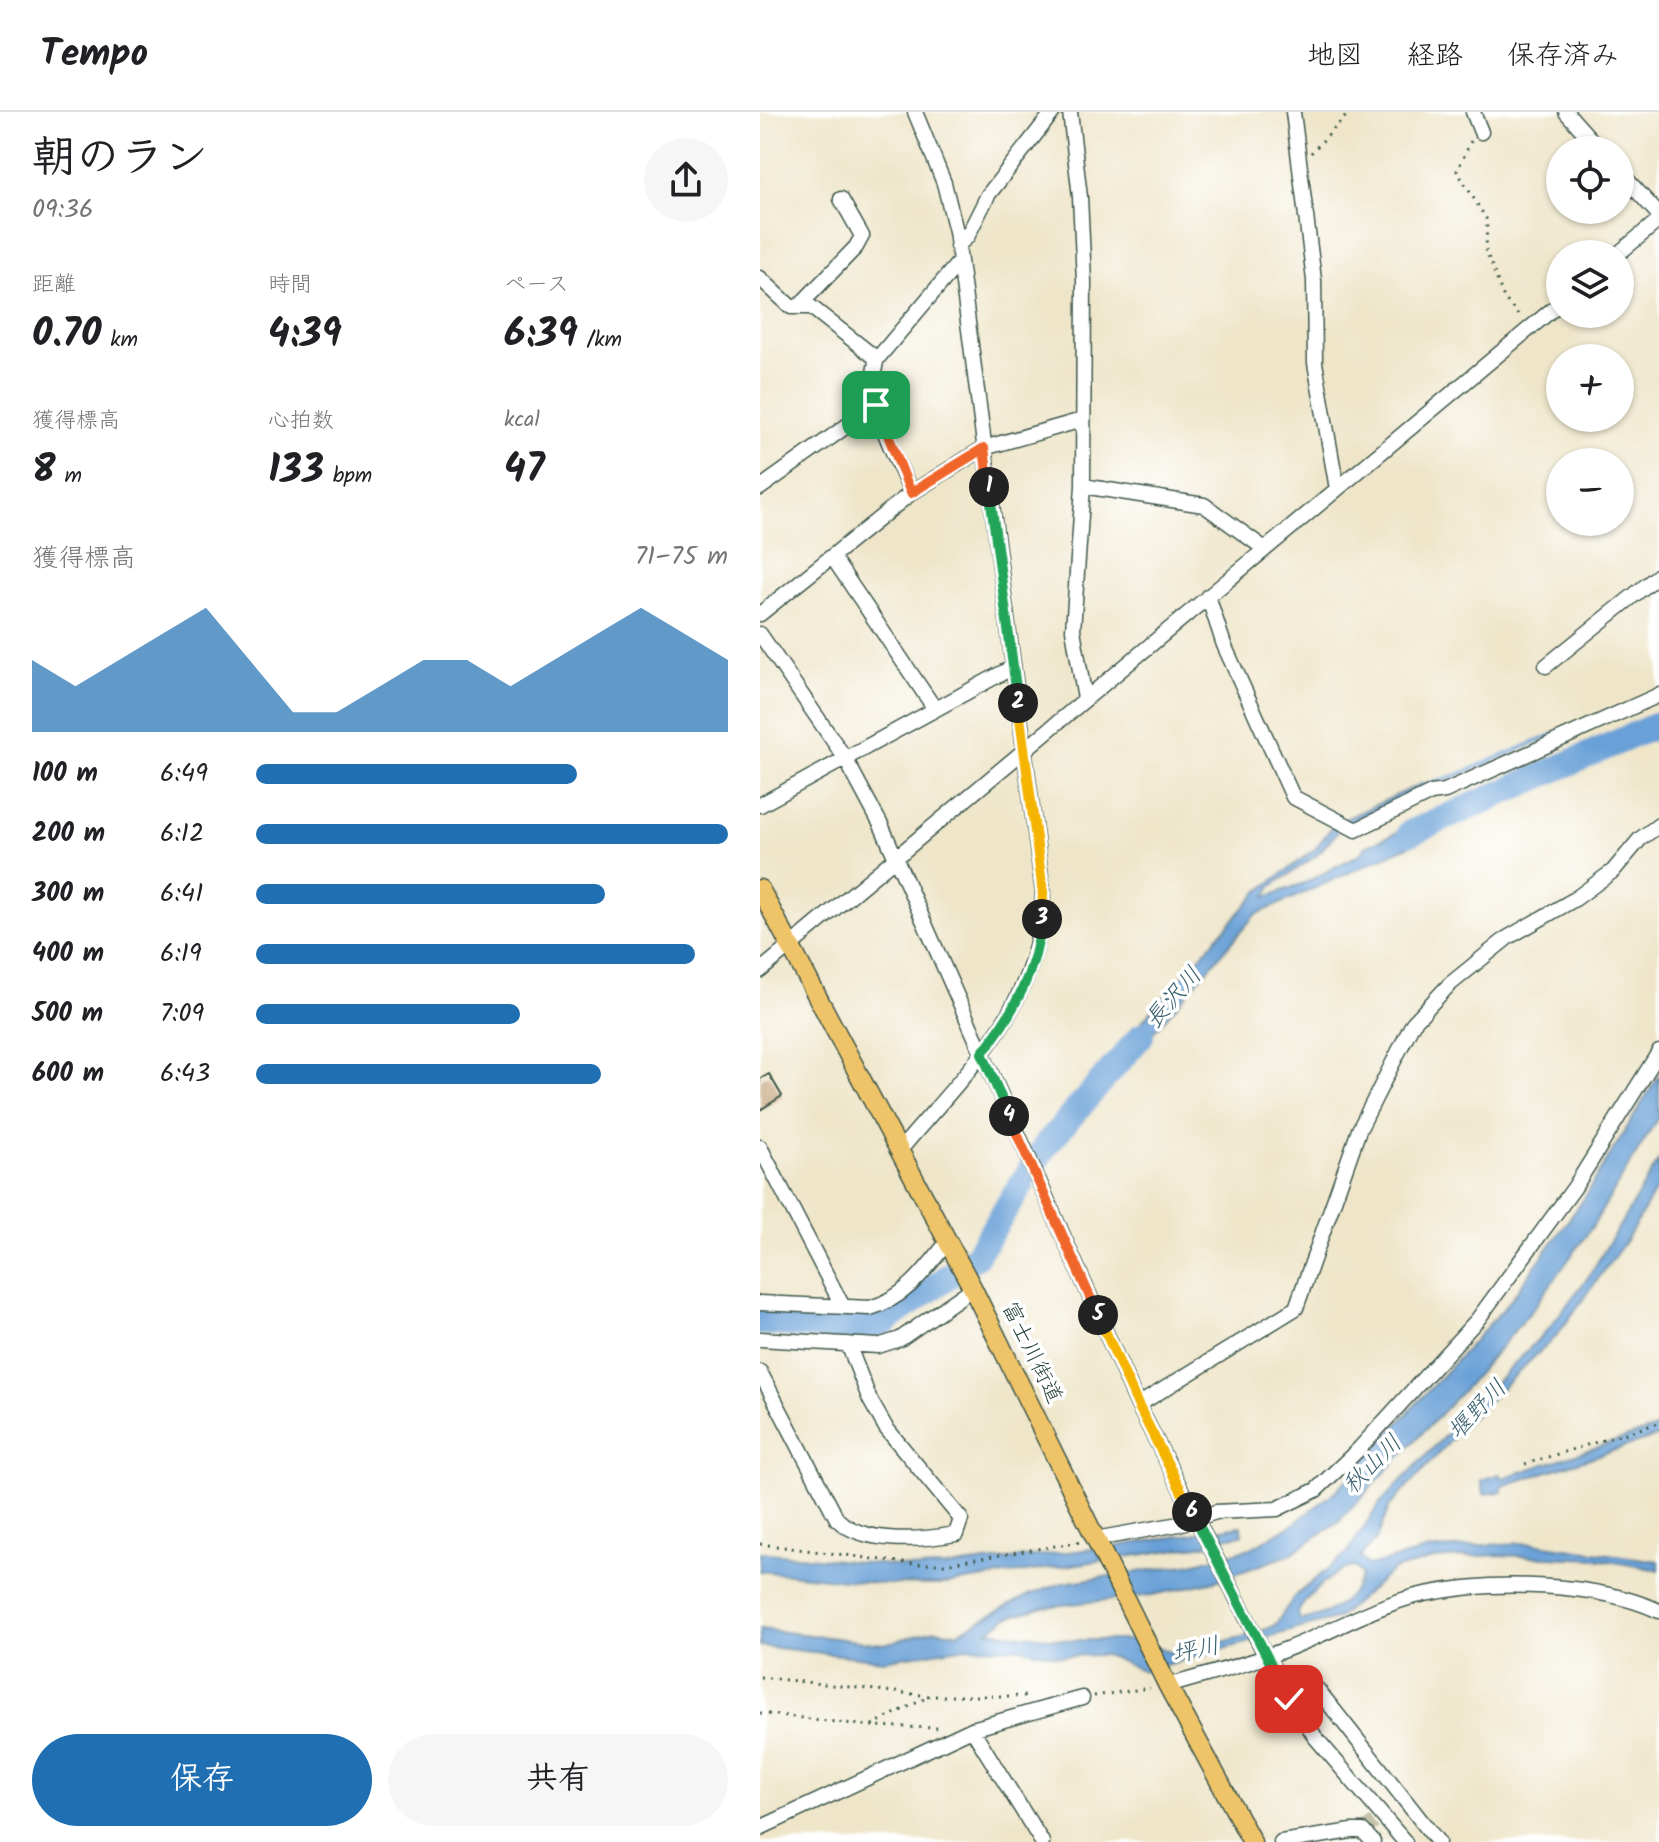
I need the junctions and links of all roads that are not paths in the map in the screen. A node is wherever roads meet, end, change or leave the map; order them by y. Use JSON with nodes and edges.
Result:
{"nodes":[{"id":1,"x":915,"y":112,"type":"edge"},
{"id":2,"x":1053,"y":112,"type":"edge"},
{"id":3,"x":1070,"y":112,"type":"edge"},
{"id":4,"x":1293,"y":112,"type":"edge"},
{"id":5,"x":1473,"y":112,"type":"edge"},
{"id":6,"x":1566,"y":112,"type":"edge"},
{"id":7,"x":1481,"y":132,"type":"road end"},
{"id":8,"x":1587,"y":136,"type":"edge"},
{"id":9,"x":1634,"y":189,"type":"edge"},
{"id":10,"x":841,"y":199,"type":"dead end"},
{"id":11,"x":1659,"y":218,"type":"edge"},
{"id":12,"x":1634,"y":240,"type":"edge"},
{"id":13,"x":957,"y":246,"type":"junction"},
{"id":14,"x":959,"y":262,"type":"junction"},
{"id":15,"x":760,"y":278,"type":"edge"},
{"id":16,"x":798,"y":307,"type":"junction"},
{"id":17,"x":1546,"y":315,"type":"edge"},
{"id":18,"x":877,"y":359,"type":"junction"},
{"id":19,"x":876,"y":405,"type":"junction"},
{"id":20,"x":1082,"y":420,"type":"junction"},
{"id":21,"x":984,"y":448,"type":"junction"},
{"id":22,"x":1083,"y":486,"type":"junction"},
{"id":23,"x":760,"y":488,"type":"edge"},
{"id":24,"x":1337,"y":489,"type":"junction"},
{"id":25,"x":911,"y":493,"type":"junction"},
{"id":26,"x":1265,"y":549,"type":"junction"},
{"id":27,"x":833,"y":558,"type":"junction"},
{"id":28,"x":1659,"y":575,"type":"edge"},
{"id":29,"x":1208,"y":596,"type":"junction"},
{"id":30,"x":760,"y":614,"type":"edge"},
{"id":31,"x":760,"y":634,"type":"edge"},
{"id":32,"x":1546,"y":666,"type":"dead end"},
{"id":33,"x":1013,"y":667,"type":"junction"},
{"id":34,"x":1659,"y":695,"type":"edge"},
{"id":35,"x":1085,"y":699,"type":"junction"},
{"id":36,"x":935,"y":709,"type":"junction"},
{"id":37,"x":1023,"y":750,"type":"junction"},
{"id":38,"x":845,"y":758,"type":"junction"},
{"id":39,"x":760,"y":805,"type":"edge"},
{"id":40,"x":1659,"y":825,"type":"edge"},
{"id":41,"x":897,"y":859,"type":"junction"},
{"id":42,"x":760,"y":889,"type":"edge"},
{"id":43,"x":790,"y":946,"type":"junction"},
{"id":44,"x":760,"y":971,"type":"edge"},
{"id":45,"x":1659,"y":1052,"type":"edge"},
{"id":46,"x":982,"y":1053,"type":"junction"},
{"id":47,"x":760,"y":1147,"type":"edge"},
{"id":48,"x":901,"y":1149,"type":"junction"},
{"id":49,"x":949,"y":1242,"type":"junction"},
{"id":50,"x":973,"y":1287,"type":"junction"},
{"id":51,"x":760,"y":1303,"type":"edge"},
{"id":52,"x":842,"y":1305,"type":"junction"},
{"id":53,"x":760,"y":1339,"type":"edge"},
{"id":54,"x":848,"y":1344,"type":"junction"},
{"id":55,"x":760,"y":1372,"type":"edge"},
{"id":56,"x":1138,"y":1405,"type":"junction"},
{"id":57,"x":1198,"y":1524,"type":"junction"},
{"id":58,"x":1098,"y":1544,"type":"junction"},
{"id":59,"x":1659,"y":1611,"type":"edge"},
{"id":60,"x":1266,"y":1656,"type":"junction"},
{"id":61,"x":1168,"y":1686,"type":"junction"},
{"id":62,"x":1318,"y":1690,"type":"dead end"},
{"id":63,"x":1082,"y":1698,"type":"dead end"},
{"id":64,"x":972,"y":1729,"type":"junction"},
{"id":65,"x":1404,"y":1799,"type":"junction"},
{"id":66,"x":1389,"y":1811,"type":"tunnel mouth"},
{"id":67,"x":760,"y":1828,"type":"edge"},
{"id":68,"x":1042,"y":1842,"type":"edge"},
{"id":69,"x":1252,"y":1842,"type":"edge"},
{"id":70,"x":1281,"y":1842,"type":"edge"},
{"id":71,"x":1373,"y":1842,"type":"edge"},
{"id":72,"x":1405,"y":1842,"type":"edge"},
{"id":73,"x":1438,"y":1842,"type":"edge"}],
"edges":[{"from":1,"to":13,"type":"street"},
{"from":2,"to":13,"type":"street"},
{"from":3,"to":20,"type":"street"},
{"from":4,"to":24,"type":"street"},
{"from":5,"to":7,"type":"street"},
{"from":6,"to":8,"type":"street"},
{"from":9,"to":11,"type":"street"},
{"from":10,"to":16,"type":"street"},
{"from":11,"to":12,"type":"street"},
{"from":13,"to":14,"type":"street"},
{"from":14,"to":18,"type":"street"},
{"from":14,"to":21,"type":"street"},
{"from":15,"to":16,"type":"street"},
{"from":16,"to":18,"type":"street"},
{"from":17,"to":24,"type":"street"},
{"from":18,"to":19,"type":"street"},
{"from":19,"to":23,"type":"street"},
{"from":19,"to":25,"type":"street"},
{"from":20,"to":21,"type":"street"},
{"from":20,"to":22,"type":"street"},
{"from":21,"to":25,"type":"street"},
{"from":21,"to":33,"type":"street"},
{"from":22,"to":26,"type":"street"},
{"from":22,"to":35,"type":"street"},
{"from":24,"to":26,"type":"street"},
{"from":25,"to":27,"type":"street"},
{"from":26,"to":29,"type":"street"},
{"from":27,"to":30,"type":"street"},
{"from":27,"to":36,"type":"street"},
{"from":28,"to":32,"type":"street"},
{"from":29,"to":34,"type":"street"},
{"from":29,"to":35,"type":"street"},
{"from":31,"to":38,"type":"street"},
{"from":33,"to":36,"type":"street"},
{"from":33,"to":37,"type":"street"},
{"from":35,"to":37,"type":"street"},
{"from":36,"to":38,"type":"street"},
{"from":37,"to":41,"type":"street"},
{"from":37,"to":46,"type":"street"},
{"from":38,"to":39,"type":"street"},
{"from":38,"to":41,"type":"street"},
{"from":40,"to":56,"type":"street"},
{"from":41,"to":43,"type":"street"},
{"from":41,"to":46,"type":"street"},
{"from":42,"to":43,"type":"main road","name":"富士川街道"},
{"from":43,"to":44,"type":"street"},
{"from":43,"to":48,"type":"main road","name":"富士川街道"},
{"from":45,"to":57,"type":"street"},
{"from":46,"to":48,"type":"street"},
{"from":46,"to":56,"type":"street"},
{"from":47,"to":52,"type":"street"},
{"from":48,"to":49,"type":"main road","name":"富士川街道"},
{"from":49,"to":50,"type":"main road","name":"富士川街道"},
{"from":49,"to":52,"type":"street"},
{"from":50,"to":54,"type":"street"},
{"from":50,"to":58,"type":"main road","name":"富士川街道"},
{"from":51,"to":52,"type":"street"},
{"from":53,"to":54,"type":"street"},
{"from":54,"to":55,"type":"street"},
{"from":56,"to":57,"type":"street"},
{"from":57,"to":58,"type":"street"},
{"from":57,"to":60,"type":"street"},
{"from":58,"to":61,"type":"main road","name":"富士川街道"},
{"from":59,"to":60,"type":"street"},
{"from":60,"to":61,"type":"street"},
{"from":60,"to":72,"type":"street"},
{"from":61,"to":69,"type":"main road","name":"富士川街道"},
{"from":62,"to":65,"type":"street"},
{"from":63,"to":64,"type":"street"},
{"from":64,"to":67,"type":"street"},
{"from":64,"to":68,"type":"street"},
{"from":65,"to":66,"type":"street"},
{"from":65,"to":73,"type":"street"},
{"from":70,"to":71,"type":"street"}]}
